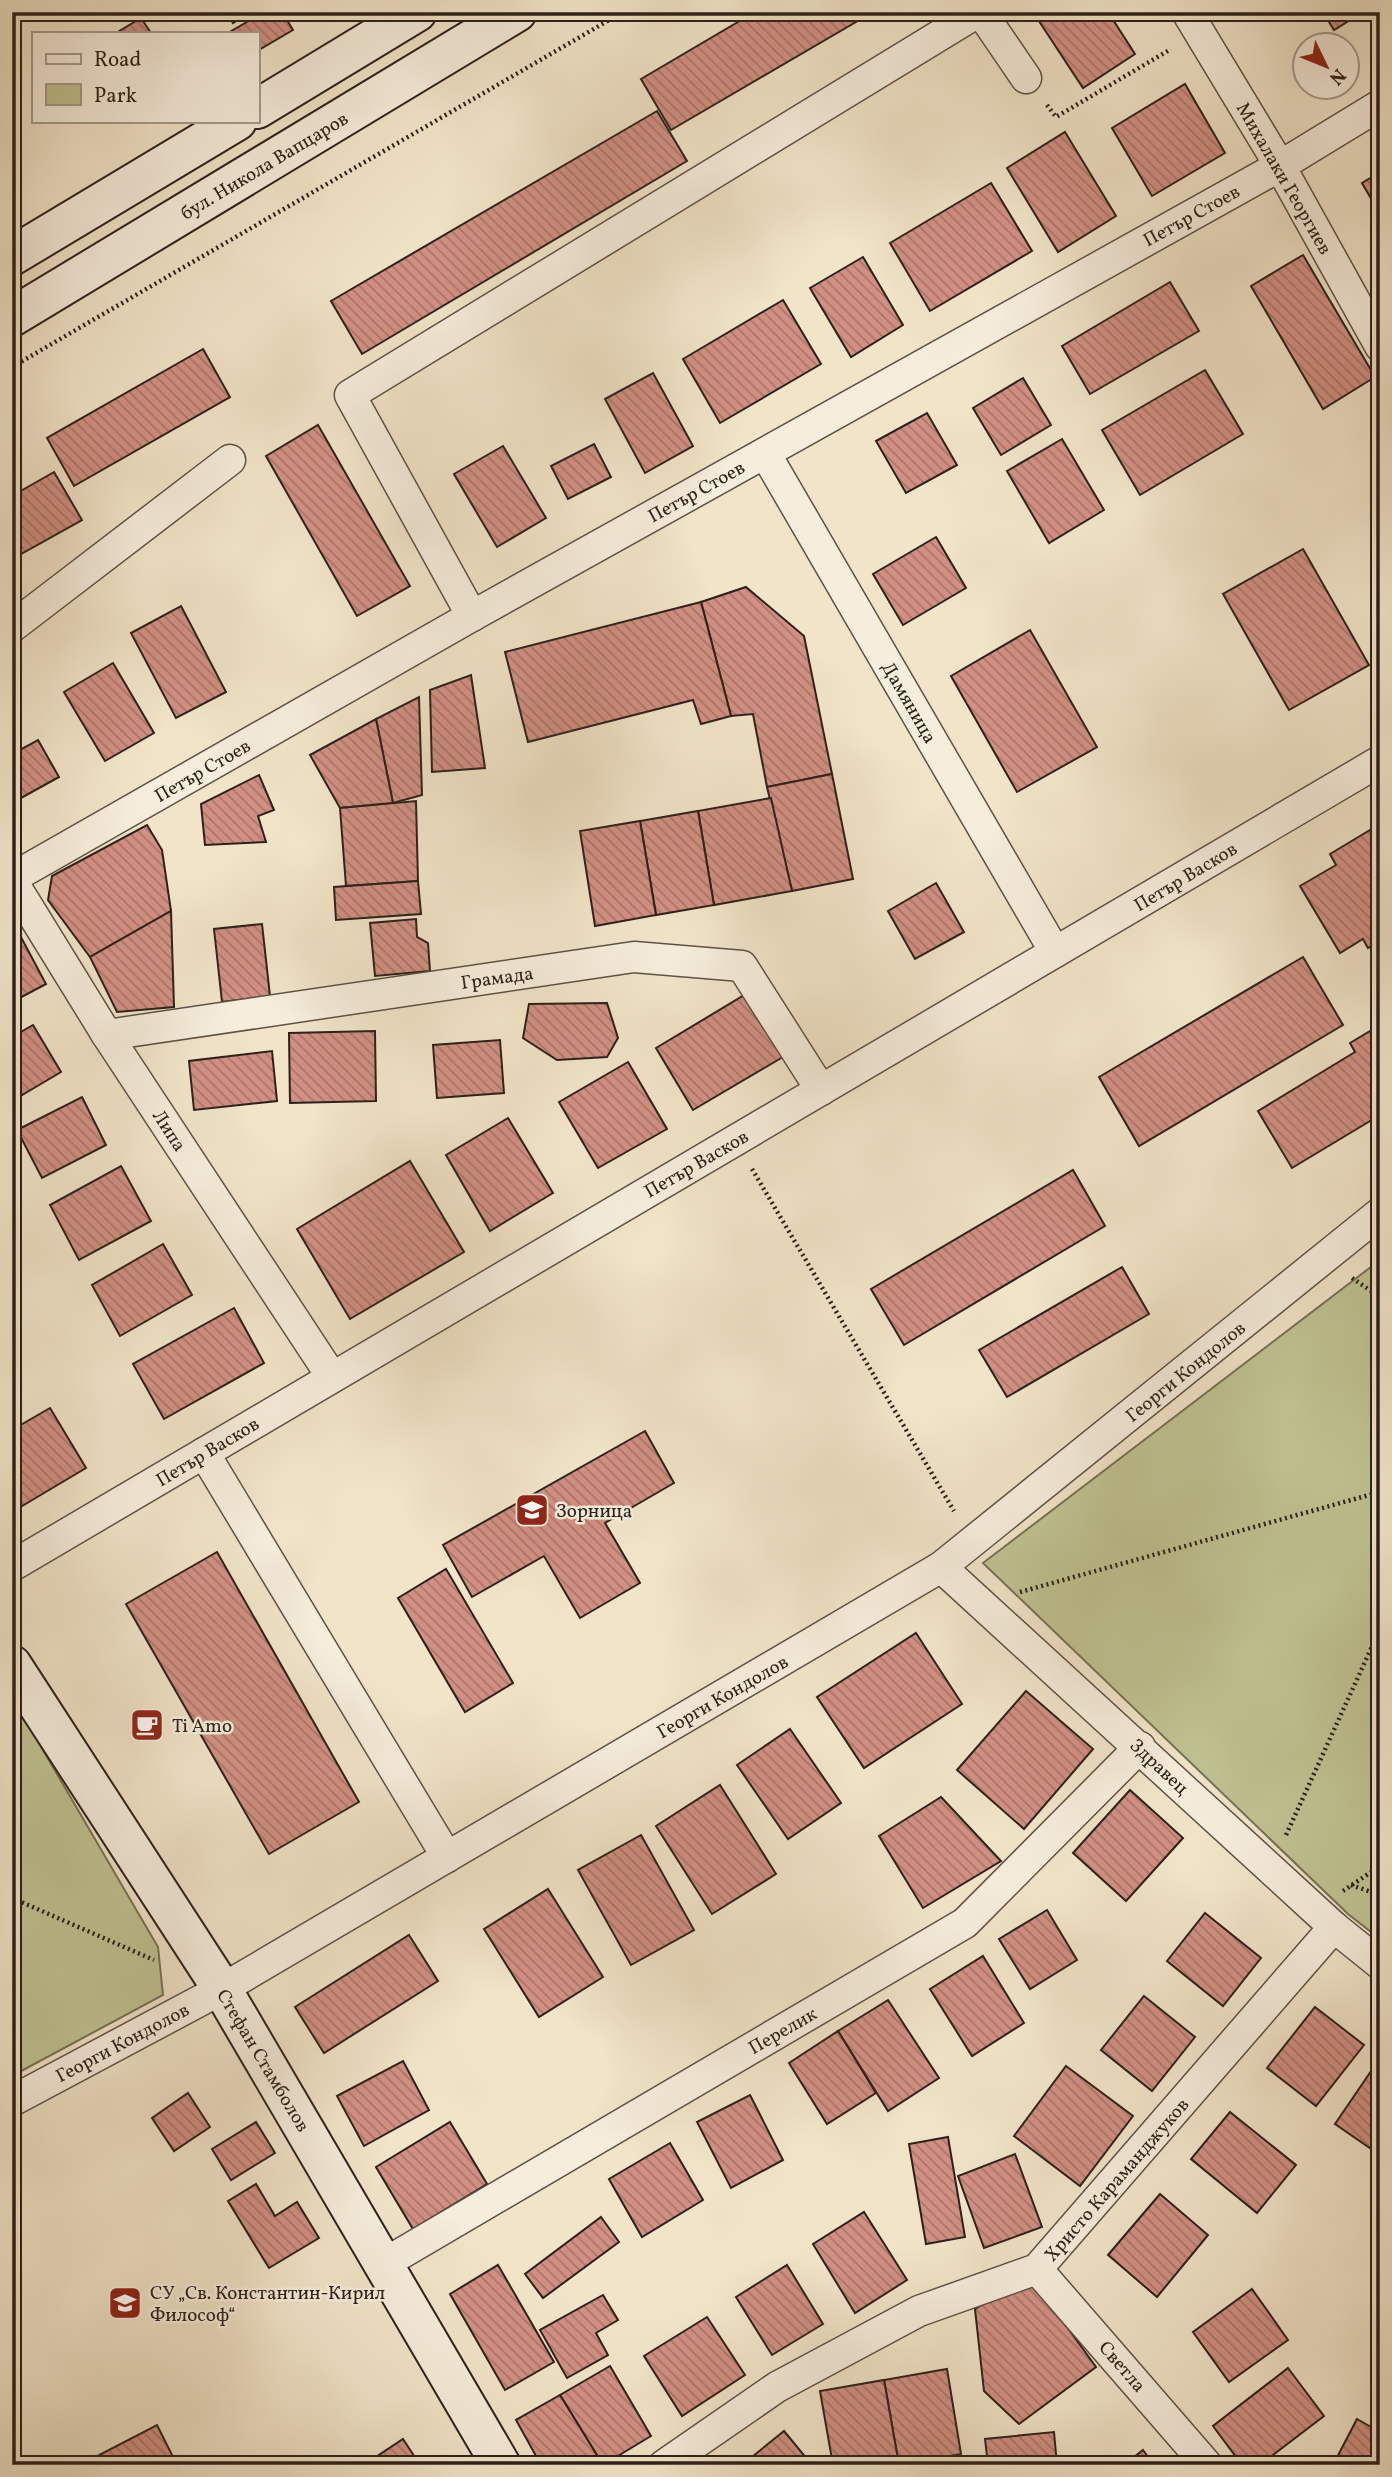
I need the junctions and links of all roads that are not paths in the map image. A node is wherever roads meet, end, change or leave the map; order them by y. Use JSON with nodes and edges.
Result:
{"nodes":[{"id":1,"x":417,"y":12,"type":"edge"},
{"id":2,"x":517,"y":12,"type":"edge"},
{"id":3,"x":980,"y":12,"type":"edge"},
{"id":4,"x":1193,"y":23,"type":"edge"},
{"id":5,"x":1026,"y":78,"type":"road end"},
{"id":6,"x":1380,"y":104,"type":"edge"},
{"id":7,"x":259,"y":107,"type":"edge"},
{"id":8,"x":235,"y":122,"type":"edge"},
{"id":9,"x":1280,"y":166,"type":"junction"},
{"id":10,"x":12,"y":256,"type":"edge"},
{"id":11,"x":12,"y":317,"type":"edge"},
{"id":12,"x":1380,"y":346,"type":"edge"},
{"id":13,"x":765,"y":453,"type":"junction"},
{"id":14,"x":230,"y":460,"type":"dead end"},
{"id":15,"x":472,"y":617,"type":"junction"},
{"id":16,"x":12,"y":627,"type":"edge"},
{"id":17,"x":1380,"y":761,"type":"edge"},
{"id":18,"x":12,"y":880,"type":"edge"},
{"id":19,"x":1055,"y":952,"type":"junction"},
{"id":20,"x":107,"y":1035,"type":"junction"},
{"id":21,"x":821,"y":1090,"type":"junction"},
{"id":22,"x":1380,"y":1213,"type":"edge"},
{"id":23,"x":332,"y":1377,"type":"junction"},
{"id":24,"x":204,"y":1453,"type":"junction"},
{"id":25,"x":12,"y":1566,"type":"edge"},
{"id":26,"x":941,"y":1567,"type":"junction"},
{"id":27,"x":12,"y":1665,"type":"edge"},
{"id":28,"x":1140,"y":1747,"type":"junction"},
{"id":29,"x":447,"y":1857,"type":"junction"},
{"id":30,"x":1334,"y":1927,"type":"junction"},
{"id":31,"x":1380,"y":1964,"type":"edge"},
{"id":32,"x":222,"y":1989,"type":"junction"},
{"id":33,"x":12,"y":2101,"type":"edge"},
{"id":34,"x":385,"y":2263,"type":"junction"},
{"id":35,"x":1037,"y":2269,"type":"junction"},
{"id":36,"x":501,"y":2465,"type":"edge"},
{"id":37,"x":664,"y":2465,"type":"edge"},
{"id":38,"x":1207,"y":2465,"type":"edge"}],
"edges":[{"from":1,"to":7,"type":"street"},
{"from":2,"to":11,"type":"street","name":"бул. Никола Вапцаров"},
{"from":3,"to":5,"type":"street"},
{"from":3,"to":15,"type":"street"},
{"from":4,"to":9,"type":"street","name":"Михалаки Георгиев"},
{"from":6,"to":9,"type":"street","name":"Петър Стоев"},
{"from":8,"to":10,"type":"street"},
{"from":9,"to":12,"type":"street","name":"Михалаки Георгиев"},
{"from":9,"to":13,"type":"street","name":"Петър Стоев"},
{"from":13,"to":15,"type":"street","name":"Петър Стоев"},
{"from":13,"to":19,"type":"street","name":"Дамяница"},
{"from":14,"to":16,"type":"street"},
{"from":15,"to":18,"type":"street","name":"Петър Стоев"},
{"from":17,"to":19,"type":"street","name":"Петър Васков"},
{"from":18,"to":20,"type":"street","name":"Липа"},
{"from":19,"to":21,"type":"street","name":"Петър Васков"},
{"from":20,"to":21,"type":"street","name":"Грамада"},
{"from":20,"to":23,"type":"street","name":"Липа"},
{"from":21,"to":23,"type":"street","name":"Петър Васков"},
{"from":22,"to":26,"type":"street","name":"Георги Кондолов"},
{"from":23,"to":24,"type":"street","name":"Петър Васков"},
{"from":24,"to":25,"type":"street","name":"Петър Васков"},
{"from":24,"to":29,"type":"street"},
{"from":26,"to":28,"type":"street","name":"Здравец"},
{"from":26,"to":29,"type":"street","name":"Георги Кондолов"},
{"from":27,"to":32,"type":"street","name":"Стефан Стамболов"},
{"from":28,"to":30,"type":"street","name":"Здравец"},
{"from":28,"to":34,"type":"street","name":"Перелик"},
{"from":29,"to":32,"type":"street","name":"Георги Кондолов"},
{"from":30,"to":31,"type":"street","name":"Здравец"},
{"from":30,"to":35,"type":"street","name":"Христо Караманджуков"},
{"from":32,"to":33,"type":"street","name":"Георги Кондолов"},
{"from":32,"to":34,"type":"street","name":"Стефан Стамболов"},
{"from":34,"to":36,"type":"street","name":"Стефан Стамболов"},
{"from":35,"to":37,"type":"street","name":"Христо Караманджуков"},
{"from":35,"to":38,"type":"street","name":"Светла"}]}
